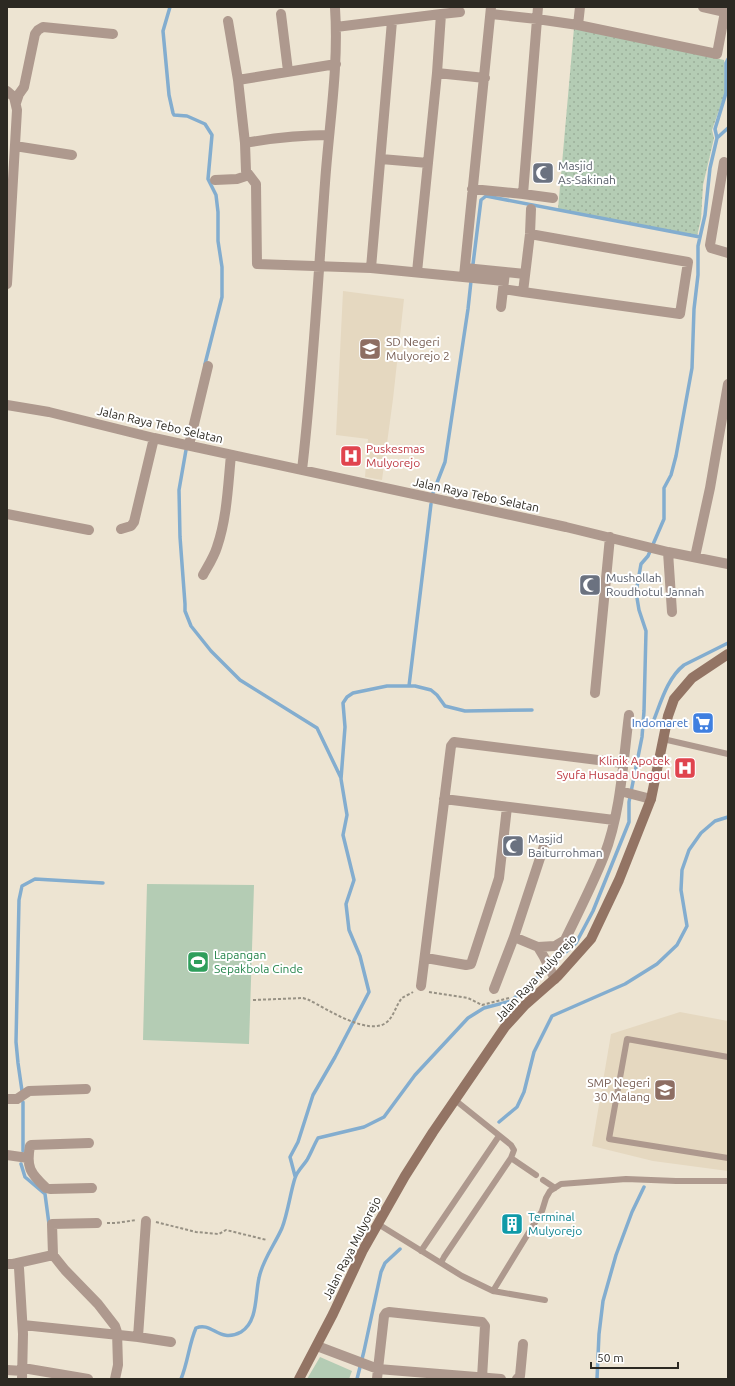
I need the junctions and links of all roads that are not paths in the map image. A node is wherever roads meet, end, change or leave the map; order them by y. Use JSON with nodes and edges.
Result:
{"nodes":[{"id":1,"x":538,"y":7,"type":"edge"},
{"id":2,"x":580,"y":7,"type":"edge"},
{"id":3,"x":703,"y":7,"type":"edge"},
{"id":4,"x":335,"y":8,"type":"edge"},
{"id":5,"x":491,"y":10,"type":"edge"},
{"id":6,"x":460,"y":12,"type":"dead end"},
{"id":7,"x":280,"y":14,"type":"dead end"},
{"id":8,"x":441,"y":14,"type":"junction"},
{"id":9,"x":537,"y":19,"type":"junction"},
{"id":10,"x":392,"y":20,"type":"junction"},
{"id":11,"x":228,"y":21,"type":"dead end"},
{"id":12,"x":578,"y":25,"type":"junction"},
{"id":13,"x":336,"y":27,"type":"junction"},
{"id":14,"x":112,"y":34,"type":"dead end"},
{"id":15,"x":336,"y":64,"type":"junction"},
{"id":16,"x":288,"y":71,"type":"junction"},
{"id":17,"x":437,"y":73,"type":"junction"},
{"id":18,"x":485,"y":78,"type":"junction"},
{"id":19,"x":238,"y":80,"type":"junction"},
{"id":20,"x":7,"y":91,"type":"edge"},
{"id":21,"x":16,"y":103,"type":"junction"},
{"id":22,"x":328,"y":135,"type":"junction"},
{"id":23,"x":244,"y":143,"type":"junction"},
{"id":24,"x":15,"y":146,"type":"junction"},
{"id":25,"x":72,"y":156,"type":"dead end"},
{"id":26,"x":381,"y":159,"type":"junction"},
{"id":27,"x":724,"y":162,"type":"dead end"},
{"id":28,"x":428,"y":163,"type":"junction"},
{"id":29,"x":249,"y":176,"type":"junction"},
{"id":30,"x":215,"y":180,"type":"dead end"},
{"id":31,"x":10,"y":183,"type":"edge"},
{"id":32,"x":472,"y":189,"type":"junction"},
{"id":33,"x":724,"y":192,"type":"edge"},
{"id":34,"x":523,"y":194,"type":"junction"},
{"id":35,"x":553,"y":198,"type":"dead end"},
{"id":36,"x":531,"y":209,"type":"dead end"},
{"id":37,"x":530,"y":234,"type":"junction"},
{"id":38,"x":728,"y":253,"type":"edge"},
{"id":39,"x":319,"y":266,"type":"junction"},
{"id":40,"x":371,"y":268,"type":"junction"},
{"id":41,"x":417,"y":272,"type":"junction"},
{"id":42,"x":464,"y":272,"type":"junction"},
{"id":43,"x":525,"y":274,"type":"junction"},
{"id":44,"x":504,"y":281,"type":"junction"},
{"id":45,"x":7,"y":284,"type":"edge"},
{"id":46,"x":523,"y":292,"type":"junction"},
{"id":47,"x":501,"y":307,"type":"dead end"},
{"id":48,"x":208,"y":366,"type":"dead end"},
{"id":49,"x":728,"y":384,"type":"edge"},
{"id":50,"x":7,"y":405,"type":"edge"},
{"id":51,"x":154,"y":438,"type":"junction"},
{"id":52,"x":189,"y":445,"type":"junction"},
{"id":53,"x":231,"y":455,"type":"junction"},
{"id":54,"x":302,"y":470,"type":"junction"},
{"id":55,"x":7,"y":514,"type":"edge"},
{"id":56,"x":121,"y":529,"type":"dead end"},
{"id":57,"x":89,"y":530,"type":"dead end"},
{"id":58,"x":610,"y":537,"type":"junction"},
{"id":59,"x":663,"y":551,"type":"junction"},
{"id":60,"x":695,"y":557,"type":"junction"},
{"id":61,"x":728,"y":564,"type":"edge"},
{"id":62,"x":203,"y":575,"type":"dead end"},
{"id":63,"x":672,"y":612,"type":"dead end"},
{"id":64,"x":728,"y":654,"type":"edge"},
{"id":65,"x":595,"y":693,"type":"dead end"},
{"id":66,"x":629,"y":715,"type":"dead end"},
{"id":67,"x":663,"y":739,"type":"junction"},
{"id":68,"x":728,"y":754,"type":"edge"},
{"id":69,"x":622,"y":763,"type":"junction"},
{"id":70,"x":623,"y":792,"type":"junction"},
{"id":71,"x":444,"y":799,"type":"junction"},
{"id":72,"x":651,"y":799,"type":"junction"},
{"id":73,"x":507,"y":807,"type":"junction"},
{"id":74,"x":614,"y":820,"type":"junction"},
{"id":75,"x":544,"y":846,"type":"dead end"},
{"id":76,"x":514,"y":937,"type":"junction"},
{"id":77,"x":538,"y":948,"type":"junction"},
{"id":78,"x":426,"y":958,"type":"junction"},
{"id":79,"x":552,"y":975,"type":"junction"},
{"id":80,"x":420,"y":989,"type":"road end"},
{"id":81,"x":494,"y":989,"type":"dead end"},
{"id":82,"x":728,"y":1057,"type":"edge"},
{"id":83,"x":86,"y":1089,"type":"dead end"},
{"id":84,"x":7,"y":1099,"type":"edge"},
{"id":85,"x":455,"y":1100,"type":"junction"},
{"id":86,"x":499,"y":1136,"type":"junction"},
{"id":87,"x":89,"y":1143,"type":"dead end"},
{"id":88,"x":7,"y":1155,"type":"edge"},
{"id":89,"x":28,"y":1158,"type":"junction"},
{"id":90,"x":511,"y":1158,"type":"junction"},
{"id":91,"x":728,"y":1158,"type":"edge"},
{"id":92,"x":536,"y":1175,"type":"dead end"},
{"id":93,"x":543,"y":1180,"type":"dead end"},
{"id":94,"x":728,"y":1181,"type":"edge"},
{"id":95,"x":92,"y":1188,"type":"dead end"},
{"id":96,"x":555,"y":1188,"type":"junction"},
{"id":97,"x":146,"y":1221,"type":"road end"},
{"id":98,"x":98,"y":1223,"type":"road end"},
{"id":99,"x":378,"y":1224,"type":"junction"},
{"id":100,"x":421,"y":1251,"type":"junction"},
{"id":101,"x":52,"y":1255,"type":"junction"},
{"id":102,"x":441,"y":1263,"type":"junction"},
{"id":103,"x":12,"y":1264,"type":"edge"},
{"id":104,"x":493,"y":1291,"type":"junction"},
{"id":105,"x":545,"y":1300,"type":"dead end"},
{"id":106,"x":23,"y":1325,"type":"junction"},
{"id":107,"x":115,"y":1335,"type":"junction"},
{"id":108,"x":138,"y":1337,"type":"junction"},
{"id":109,"x":171,"y":1342,"type":"dead end"},
{"id":110,"x":523,"y":1344,"type":"dead end"},
{"id":111,"x":317,"y":1346,"type":"junction"},
{"id":112,"x":7,"y":1370,"type":"edge"},
{"id":113,"x":23,"y":1373,"type":"edge"},
{"id":114,"x":378,"y":1374,"type":"edge"},
{"id":115,"x":482,"y":1378,"type":"edge"},
{"id":116,"x":88,"y":1379,"type":"edge"},
{"id":117,"x":115,"y":1379,"type":"edge"},
{"id":118,"x":299,"y":1379,"type":"edge"},
{"id":119,"x":501,"y":1379,"type":"edge"},
{"id":120,"x":517,"y":1379,"type":"edge"}],
"edges":[{"from":1,"to":9,"type":"street"},
{"from":2,"to":12,"type":"street"},
{"from":3,"to":12,"type":"street"},
{"from":4,"to":13,"type":"street"},
{"from":5,"to":9,"type":"street"},
{"from":5,"to":18,"type":"street"},
{"from":6,"to":8,"type":"street"},
{"from":7,"to":16,"type":"street"},
{"from":8,"to":10,"type":"street"},
{"from":8,"to":17,"type":"street"},
{"from":9,"to":12,"type":"street"},
{"from":9,"to":34,"type":"street"},
{"from":10,"to":13,"type":"street"},
{"from":10,"to":26,"type":"street"},
{"from":11,"to":19,"type":"street"},
{"from":13,"to":15,"type":"street"},
{"from":14,"to":21,"type":"street"},
{"from":15,"to":16,"type":"street"},
{"from":15,"to":22,"type":"street"},
{"from":16,"to":19,"type":"street"},
{"from":17,"to":18,"type":"street"},
{"from":17,"to":28,"type":"street"},
{"from":18,"to":32,"type":"street"},
{"from":19,"to":23,"type":"street"},
{"from":20,"to":21,"type":"street"},
{"from":21,"to":24,"type":"street"},
{"from":22,"to":23,"type":"street"},
{"from":22,"to":39,"type":"street"},
{"from":23,"to":29,"type":"street"},
{"from":24,"to":25,"type":"street"},
{"from":24,"to":31,"type":"street"},
{"from":26,"to":28,"type":"street"},
{"from":26,"to":40,"type":"street"},
{"from":27,"to":33,"type":"street"},
{"from":28,"to":41,"type":"street"},
{"from":29,"to":30,"type":"street"},
{"from":29,"to":39,"type":"street"},
{"from":31,"to":45,"type":"street"},
{"from":32,"to":34,"type":"street"},
{"from":32,"to":42,"type":"street"},
{"from":33,"to":38,"type":"street"},
{"from":34,"to":35,"type":"street"},
{"from":36,"to":37,"type":"street"},
{"from":37,"to":43,"type":"street"},
{"from":37,"to":46,"type":"street"},
{"from":39,"to":40,"type":"street"},
{"from":39,"to":54,"type":"street"},
{"from":40,"to":41,"type":"street"},
{"from":41,"to":42,"type":"street"},
{"from":42,"to":44,"type":"street"},
{"from":43,"to":44,"type":"street"},
{"from":43,"to":46,"type":"street"},
{"from":44,"to":46,"type":"street"},
{"from":44,"to":47,"type":"street"},
{"from":48,"to":52,"type":"street"},
{"from":49,"to":60,"type":"street"},
{"from":50,"to":51,"type":"street","name":"Jalan Raya Tebo Selatan"},
{"from":51,"to":52,"type":"street","name":"Jalan Raya Tebo Selatan"},
{"from":51,"to":56,"type":"street"},
{"from":52,"to":53,"type":"street","name":"Jalan Raya Tebo Selatan"},
{"from":53,"to":54,"type":"street","name":"Jalan Raya Tebo Selatan"},
{"from":53,"to":62,"type":"street"},
{"from":54,"to":58,"type":"street","name":"Jalan Raya Tebo Selatan"},
{"from":55,"to":57,"type":"street"},
{"from":58,"to":59,"type":"street","name":"Jalan Raya Tebo Selatan"},
{"from":58,"to":65,"type":"street"},
{"from":59,"to":60,"type":"street","name":"Jalan Raya Tebo Selatan"},
{"from":59,"to":63,"type":"street"},
{"from":60,"to":61,"type":"street","name":"Jalan Raya Tebo Selatan"},
{"from":64,"to":67,"type":"main road","name":"Jalan Raya Mulyorejo"},
{"from":66,"to":69,"type":"street"},
{"from":67,"to":68,"type":"lane"},
{"from":67,"to":72,"type":"main road","name":"Jalan Raya Mulyorejo"},
{"from":69,"to":70,"type":"street"},
{"from":69,"to":71,"type":"street"},
{"from":70,"to":72,"type":"street"},
{"from":70,"to":74,"type":"street"},
{"from":71,"to":73,"type":"street"},
{"from":71,"to":78,"type":"street"},
{"from":72,"to":79,"type":"main road","name":"Jalan Raya Mulyorejo"},
{"from":73,"to":74,"type":"street"},
{"from":73,"to":78,"type":"street"},
{"from":74,"to":77,"type":"street"},
{"from":75,"to":76,"type":"street"},
{"from":76,"to":77,"type":"street"},
{"from":76,"to":81,"type":"street"},
{"from":77,"to":79,"type":"street"},
{"from":78,"to":80,"type":"street"},
{"from":79,"to":85,"type":"main road","name":"Jalan Raya Mulyorejo"},
{"from":82,"to":91,"type":"lane"},
{"from":83,"to":84,"type":"street"},
{"from":85,"to":86,"type":"lane"},
{"from":85,"to":99,"type":"main road","name":"Jalan Raya Mulyorejo"},
{"from":86,"to":90,"type":"lane"},
{"from":86,"to":100,"type":"lane"},
{"from":87,"to":89,"type":"street"},
{"from":88,"to":89,"type":"street"},
{"from":89,"to":95,"type":"street"},
{"from":90,"to":92,"type":"lane"},
{"from":90,"to":102,"type":"lane"},
{"from":93,"to":96,"type":"lane"},
{"from":94,"to":96,"type":"lane"},
{"from":96,"to":104,"type":"lane"},
{"from":97,"to":108,"type":"street"},
{"from":98,"to":101,"type":"street"},
{"from":99,"to":100,"type":"lane"},
{"from":99,"to":111,"type":"main road","name":"Jalan Raya Mulyorejo"},
{"from":100,"to":102,"type":"lane"},
{"from":101,"to":103,"type":"street"},
{"from":101,"to":107,"type":"street"},
{"from":102,"to":104,"type":"lane"},
{"from":103,"to":106,"type":"street"},
{"from":104,"to":105,"type":"lane"},
{"from":106,"to":107,"type":"street"},
{"from":106,"to":113,"type":"street"},
{"from":107,"to":108,"type":"street"},
{"from":107,"to":117,"type":"street"},
{"from":108,"to":109,"type":"street"},
{"from":110,"to":120,"type":"street"},
{"from":111,"to":114,"type":"street"},
{"from":111,"to":118,"type":"main road","name":"Jalan Raya Mulyorejo"},
{"from":112,"to":113,"type":"street"},
{"from":113,"to":116,"type":"street"},
{"from":114,"to":115,"type":"street"},
{"from":114,"to":115,"type":"street"},
{"from":115,"to":119,"type":"street"}]}
